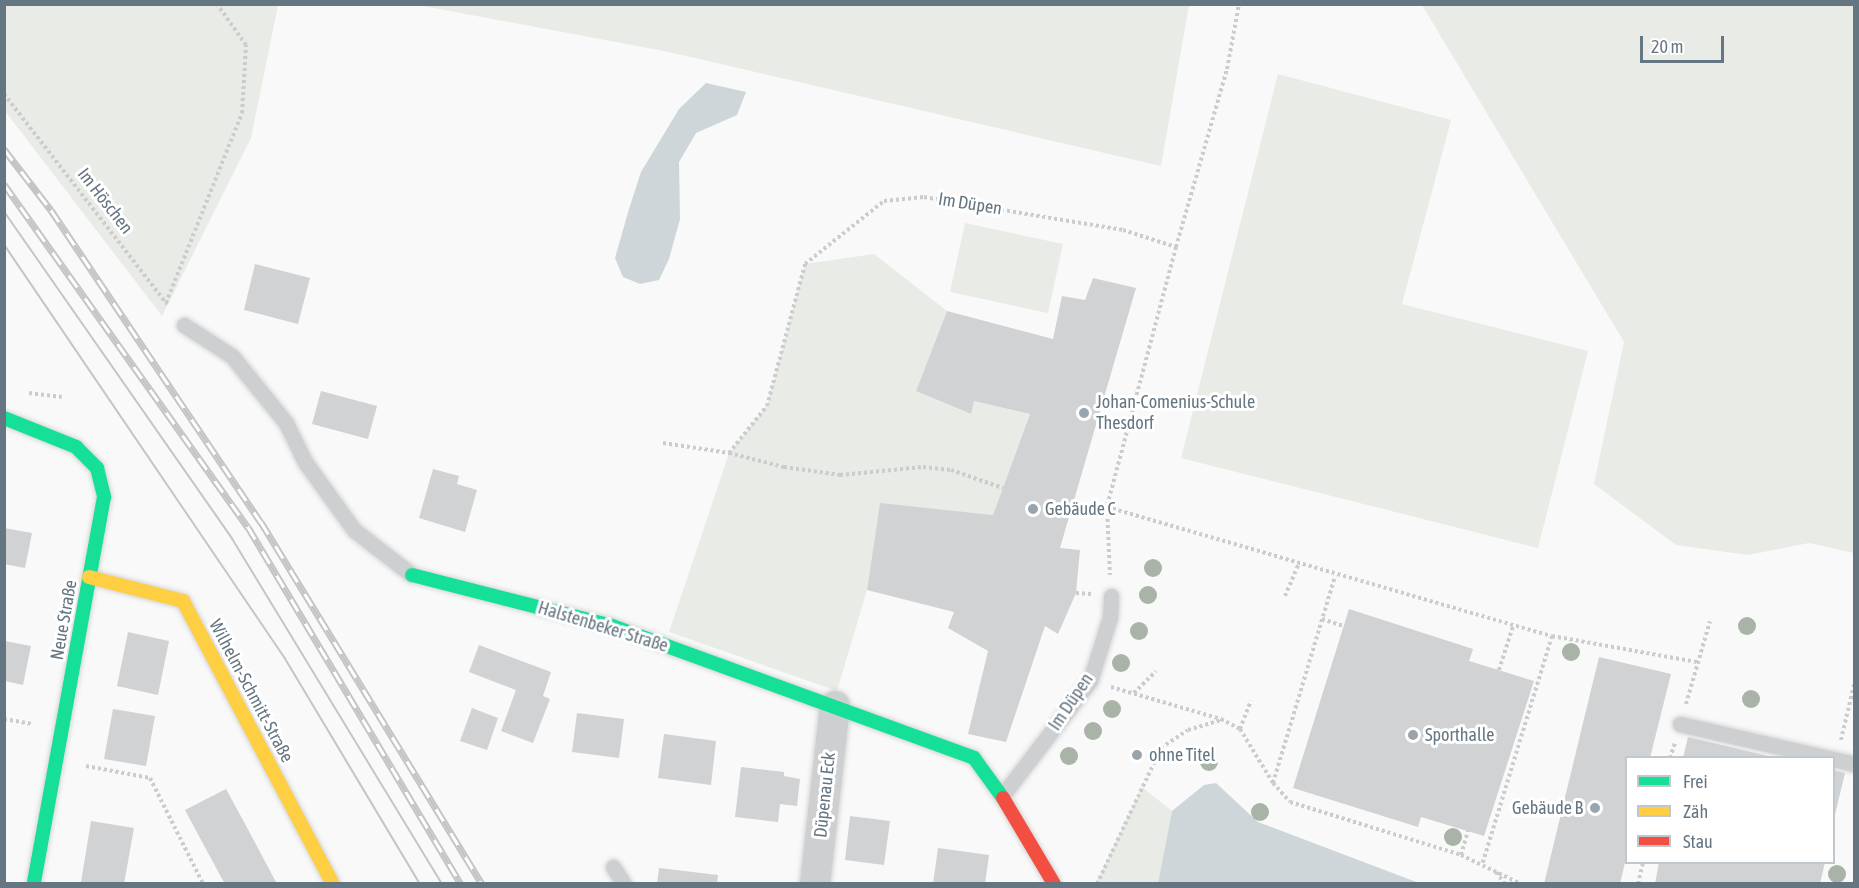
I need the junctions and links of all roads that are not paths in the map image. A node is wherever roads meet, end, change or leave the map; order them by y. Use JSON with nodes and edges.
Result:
{"nodes":[{"id":1,"x":184,"y":325,"type":"road end"},
{"id":2,"x":4,"y":418,"type":"edge"},
{"id":3,"x":412,"y":575,"type":"joint"},
{"id":4,"x":89,"y":577,"type":"junction"},
{"id":5,"x":1112,"y":596,"type":"road end"},
{"id":6,"x":835,"y":705,"type":"junction"},
{"id":7,"x":1680,"y":724,"type":"road end"},
{"id":8,"x":1827,"y":756,"type":"edge"},
{"id":9,"x":1835,"y":758,"type":"edge"},
{"id":10,"x":1854,"y":764,"type":"edge"},
{"id":11,"x":1002,"y":795,"type":"junction"},
{"id":12,"x":613,"y":867,"type":"dead end"},
{"id":13,"x":34,"y":884,"type":"edge"},
{"id":14,"x":333,"y":884,"type":"edge"},
{"id":15,"x":624,"y":884,"type":"edge"},
{"id":16,"x":815,"y":884,"type":"edge"},
{"id":17,"x":1054,"y":884,"type":"edge"}],
"edges":[{"from":1,"to":3,"type":"lane","name":"Halstenbeker Straße"},
{"from":2,"to":4,"type":"street","name":"Neue Straße"},
{"from":3,"to":6,"type":"street","name":"Halstenbeker Straße"},
{"from":4,"to":13,"type":"street","name":"Neue Straße"},
{"from":4,"to":14,"type":"street","name":"Wilhelm-Schmitt-Straße"},
{"from":5,"to":11,"type":"lane","name":"Im Düpen"},
{"from":6,"to":11,"type":"street","name":"Halstenbeker Straße"},
{"from":6,"to":16,"type":"street","name":"Düpenau Eck"},
{"from":7,"to":8,"type":"lane"},
{"from":9,"to":10,"type":"lane"},
{"from":11,"to":17,"type":"street","name":"Halstenbeker Straße"},
{"from":12,"to":15,"type":"lane"}]}
